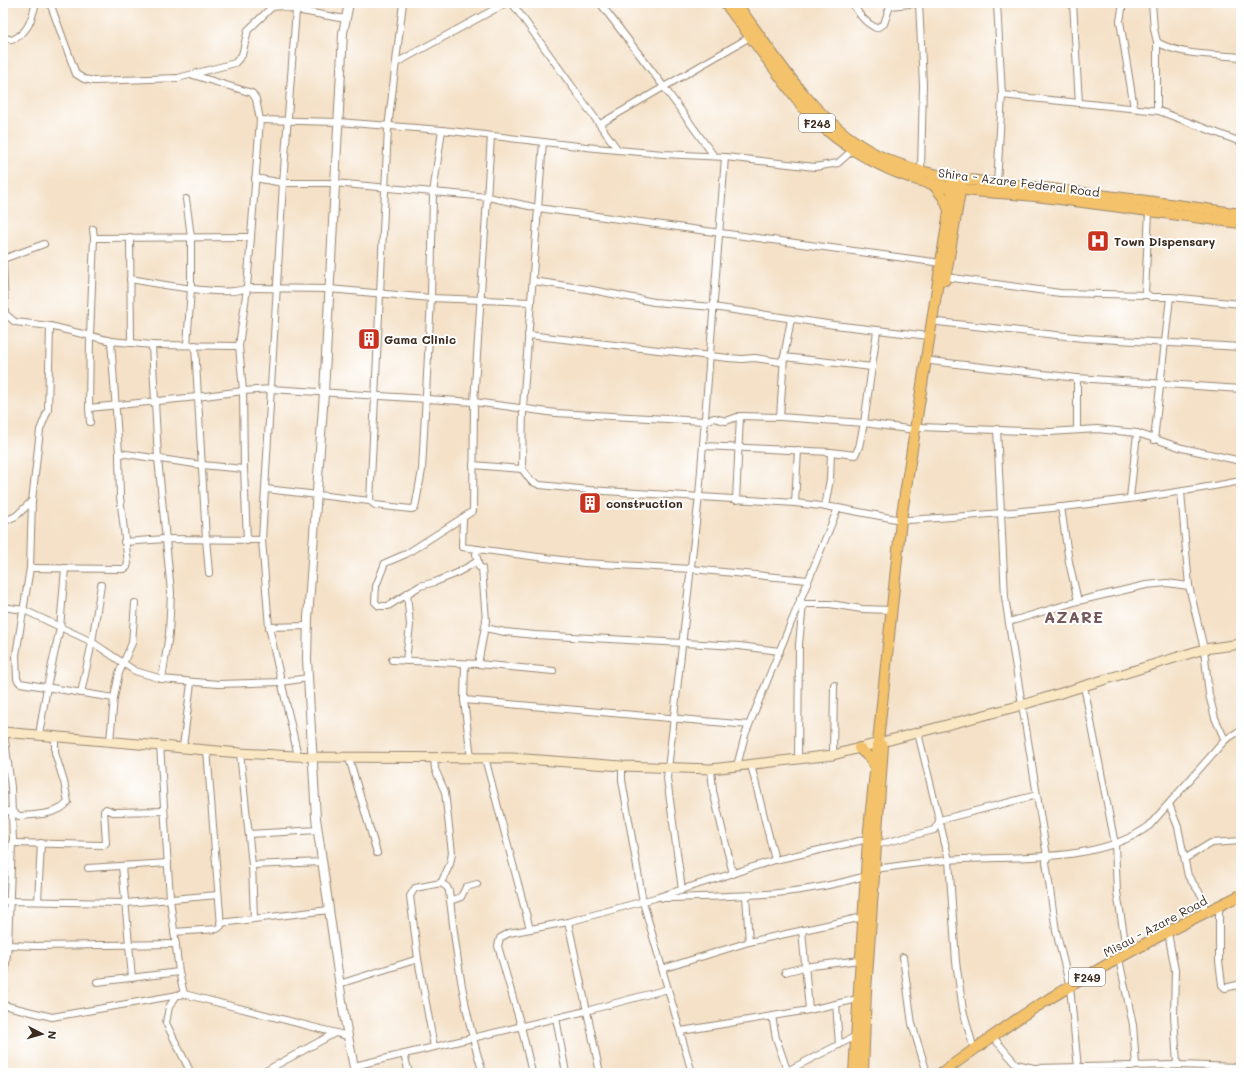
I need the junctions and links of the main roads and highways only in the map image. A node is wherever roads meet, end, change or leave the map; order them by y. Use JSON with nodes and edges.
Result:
{"nodes":[{"id":1,"x":725,"y":3,"type":"edge"},
{"id":2,"x":736,"y":3,"type":"edge"},
{"id":3,"x":856,"y":148,"type":"junction"},
{"id":4,"x":932,"y":183,"type":"junction"},
{"id":5,"x":957,"y":184,"type":"junction"},
{"id":6,"x":980,"y":190,"type":"junction"},
{"id":7,"x":953,"y":210,"type":"junction"},
{"id":8,"x":1197,"y":213,"type":"junction"},
{"id":9,"x":1241,"y":214,"type":"edge"},
{"id":10,"x":1241,"y":223,"type":"edge"},
{"id":11,"x":918,"y":428,"type":"junction"},
{"id":12,"x":904,"y":520,"type":"junction"},
{"id":13,"x":1241,"y":644,"type":"edge"},
{"id":14,"x":4,"y":732,"type":"edge"},
{"id":15,"x":880,"y":743,"type":"junction"},
{"id":16,"x":859,"y":748,"type":"junction"},
{"id":17,"x":874,"y":765,"type":"junction"},
{"id":18,"x":872,"y":842,"type":"junction"},
{"id":19,"x":1241,"y":896,"type":"edge"},
{"id":20,"x":946,"y":1072,"type":"edge"},
{"id":21,"x":854,"y":1073,"type":"edge"},
{"id":22,"x":863,"y":1073,"type":"edge"}],
"edges":[{"from":1,"to":3,"type":"main road","name":"Shira - Azare Federal Road","number":"F248"},
{"from":2,"to":3,"type":"main road","name":"Shira - Azare Federal Road","number":"F248"},
{"from":3,"to":4,"type":"main road","name":"Shira - Azare Federal Road","number":"F248"},
{"from":3,"to":5,"type":"main road","name":"Shira - Azare Federal Road","number":"F248"},
{"from":4,"to":5,"type":"main road","name":"Shira - Azare Federal Road","number":"F248"},
{"from":4,"to":7,"type":"main road"},
{"from":5,"to":6,"type":"main road","name":"Shira - Azare Federal Road","number":"F248"},
{"from":5,"to":7,"type":"main road"},
{"from":5,"to":8,"type":"main road","name":"Shira - Azare Federal Road","number":"F248"},
{"from":6,"to":7,"type":"main road"},
{"from":6,"to":8,"type":"main road","name":"Shira - Azare Federal Road","number":"F248"},
{"from":7,"to":11,"type":"main road"},
{"from":7,"to":11,"type":"main road"},
{"from":8,"to":9,"type":"main road","name":"Shira - Azare Federal Road","number":"F248"},
{"from":8,"to":10,"type":"main road","name":"Shira - Azare Federal Road","number":"F248"},
{"from":11,"to":12,"type":"main road"},
{"from":12,"to":15,"type":"main road"},
{"from":12,"to":15,"type":"main road"},
{"from":13,"to":15,"type":"main road"},
{"from":14,"to":16,"type":"main road"},
{"from":15,"to":16,"type":"main road"},
{"from":15,"to":17,"type":"main road"},
{"from":15,"to":18,"type":"main road"},
{"from":16,"to":17,"type":"main road"},
{"from":17,"to":18,"type":"main road"},
{"from":18,"to":21,"type":"main road"},
{"from":18,"to":22,"type":"main road"},
{"from":19,"to":20,"type":"main road","name":"Misau - Azare Road","number":"F249"}]}
